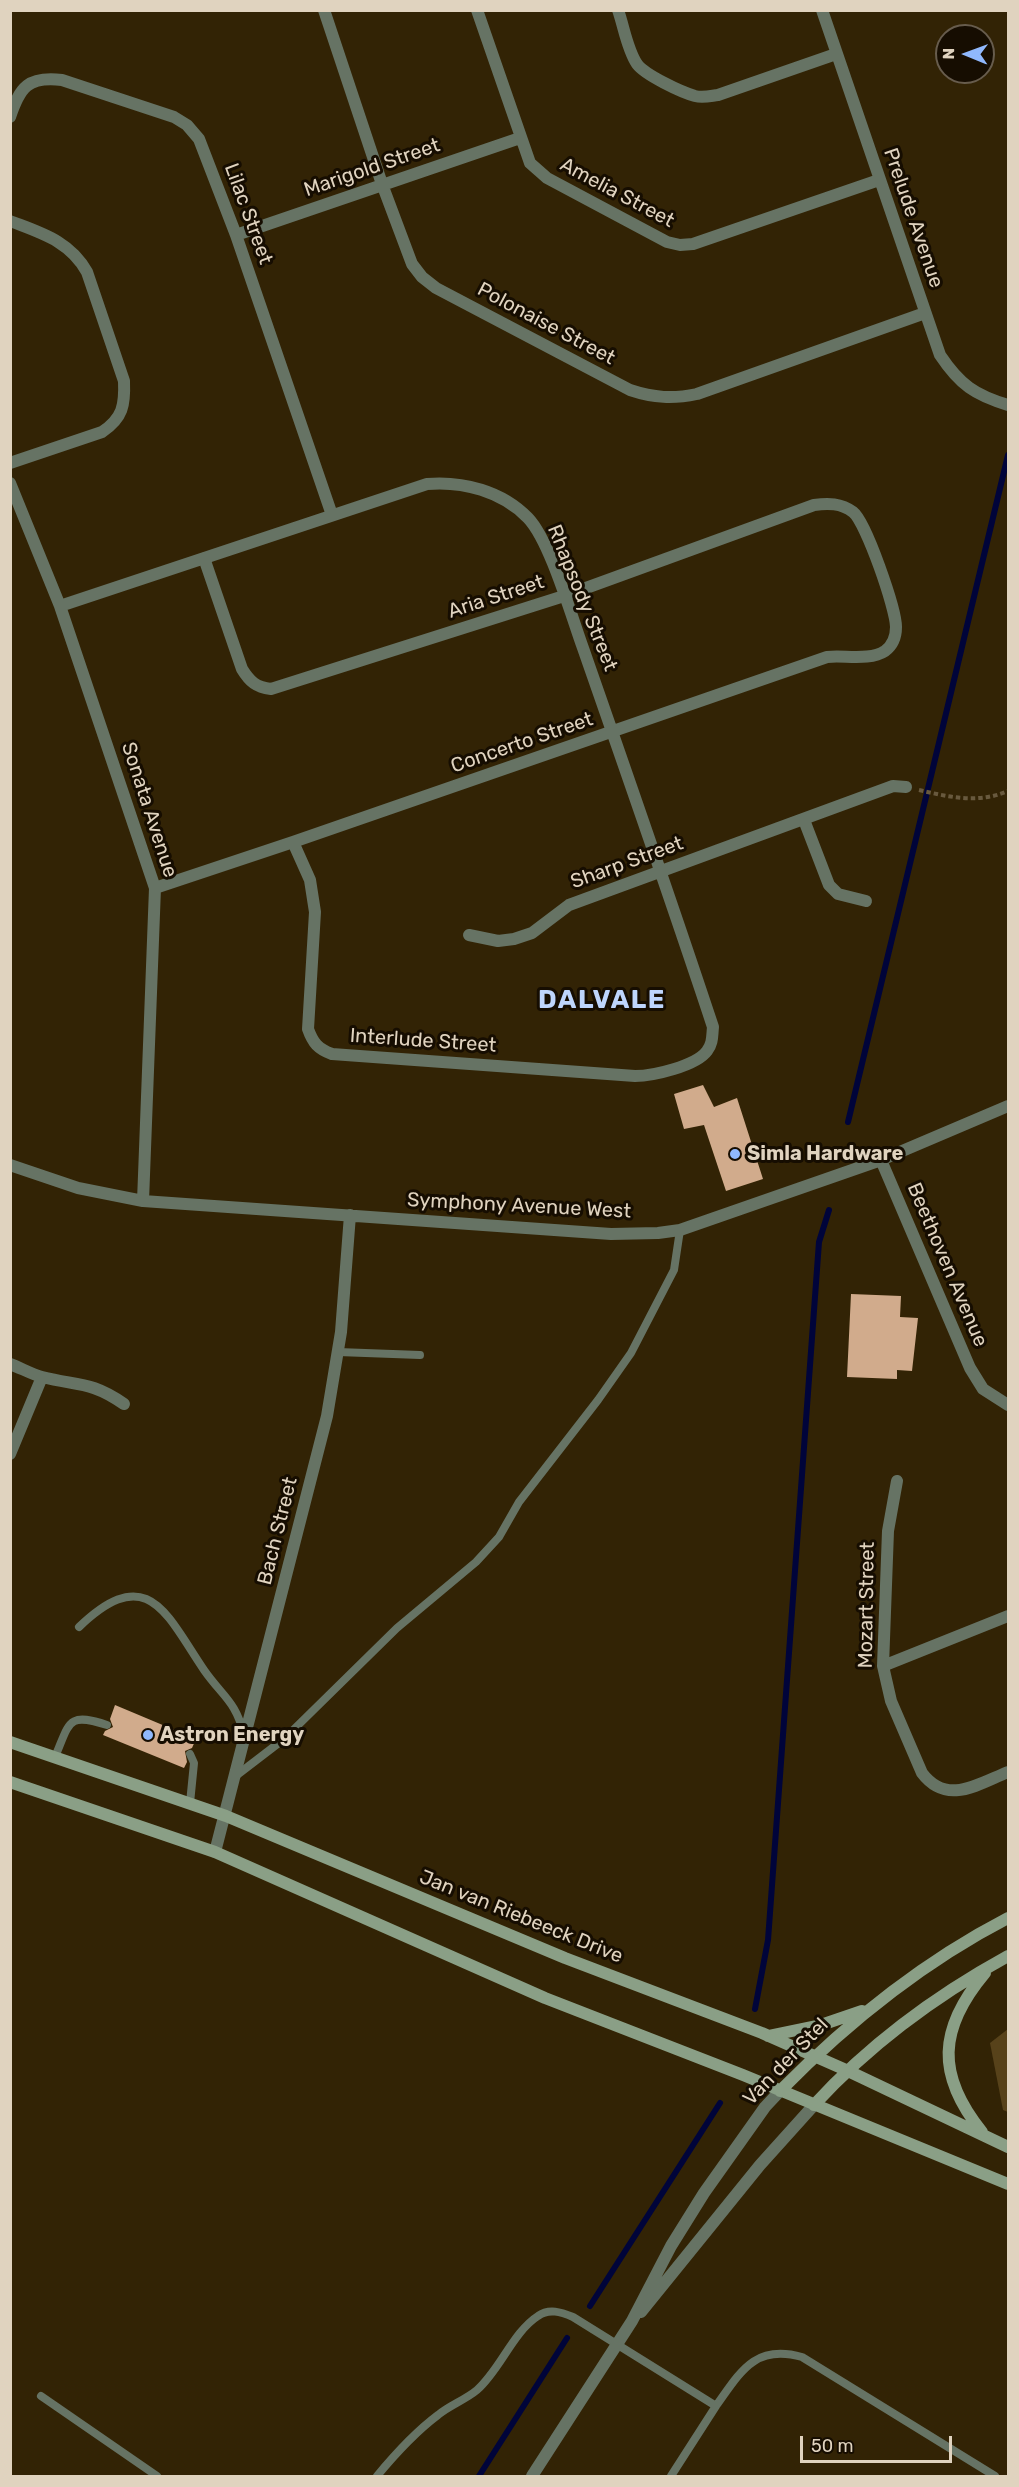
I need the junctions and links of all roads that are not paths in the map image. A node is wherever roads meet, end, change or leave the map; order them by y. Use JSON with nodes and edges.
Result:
{"nodes":[{"id":1,"x":324,"y":10,"type":"edge"},
{"id":2,"x":477,"y":10,"type":"edge"},
{"id":3,"x":618,"y":10,"type":"edge"},
{"id":4,"x":822,"y":10,"type":"edge"},
{"id":5,"x":836,"y":54,"type":"junction"},
{"id":6,"x":10,"y":117,"type":"edge"},
{"id":7,"x":520,"y":138,"type":"junction"},
{"id":8,"x":879,"y":180,"type":"junction"},
{"id":9,"x":382,"y":184,"type":"junction"},
{"id":10,"x":10,"y":221,"type":"edge"},
{"id":11,"x":236,"y":235,"type":"junction"},
{"id":12,"x":925,"y":313,"type":"junction"},
{"id":13,"x":1008,"y":405,"type":"edge"},
{"id":14,"x":10,"y":463,"type":"edge"},
{"id":15,"x":10,"y":483,"type":"edge"},
{"id":16,"x":332,"y":515,"type":"junction"},
{"id":17,"x":204,"y":558,"type":"junction"},
{"id":18,"x":564,"y":596,"type":"junction"},
{"id":19,"x":60,"y":606,"type":"junction"},
{"id":20,"x":896,"y":636,"type":"joint"},
{"id":21,"x":613,"y":732,"type":"junction"},
{"id":22,"x":906,"y":787,"type":"road end"},
{"id":23,"x":804,"y":820,"type":"junction"},
{"id":24,"x":293,"y":842,"type":"junction"},
{"id":25,"x":661,"y":871,"type":"junction"},
{"id":26,"x":155,"y":888,"type":"junction"},
{"id":27,"x":866,"y":901,"type":"dead end"},
{"id":28,"x":469,"y":935,"type":"dead end"},
{"id":29,"x":712,"y":1027,"type":"joint"},
{"id":30,"x":1008,"y":1106,"type":"edge"},
{"id":31,"x":881,"y":1160,"type":"junction"},
{"id":32,"x":10,"y":1165,"type":"edge"},
{"id":33,"x":143,"y":1201,"type":"junction"},
{"id":34,"x":350,"y":1215,"type":"junction"},
{"id":35,"x":680,"y":1230,"type":"junction"},
{"id":36,"x":338,"y":1352,"type":"junction"},
{"id":37,"x":420,"y":1355,"type":"dead end"},
{"id":38,"x":10,"y":1364,"type":"edge"},
{"id":39,"x":42,"y":1377,"type":"junction"},
{"id":40,"x":124,"y":1404,"type":"dead end"},
{"id":41,"x":1008,"y":1405,"type":"edge"},
{"id":42,"x":10,"y":1454,"type":"edge"},
{"id":43,"x":897,"y":1481,"type":"dead end"},
{"id":44,"x":1008,"y":1616,"type":"edge"},
{"id":45,"x":79,"y":1627,"type":"dead end"},
{"id":46,"x":883,"y":1666,"type":"junction"},
{"id":47,"x":107,"y":1725,"type":"dead end"},
{"id":48,"x":245,"y":1741,"type":"junction"},
{"id":49,"x":10,"y":1742,"type":"edge"},
{"id":50,"x":190,"y":1754,"type":"dead end"},
{"id":51,"x":55,"y":1757,"type":"junction"},
{"id":52,"x":1008,"y":1772,"type":"edge"},
{"id":53,"x":237,"y":1775,"type":"junction"},
{"id":54,"x":10,"y":1782,"type":"edge"},
{"id":55,"x":190,"y":1803,"type":"junction"},
{"id":56,"x":226,"y":1816,"type":"junction"},
{"id":57,"x":215,"y":1852,"type":"junction"},
{"id":58,"x":1008,"y":1918,"type":"edge"},
{"id":59,"x":1008,"y":1956,"type":"edge"},
{"id":60,"x":991,"y":1966,"type":"junction"},
{"id":61,"x":870,"y":2008,"type":"junction"},
{"id":62,"x":768,"y":2036,"type":"junction"},
{"id":63,"x":815,"y":2056,"type":"junction"},
{"id":64,"x":846,"y":2070,"type":"junction"},
{"id":65,"x":780,"y":2091,"type":"junction"},
{"id":66,"x":814,"y":2105,"type":"junction"},
{"id":67,"x":984,"y":2135,"type":"junction"},
{"id":68,"x":1008,"y":2147,"type":"edge"},
{"id":69,"x":1008,"y":2184,"type":"edge"},
{"id":70,"x":632,"y":2321,"type":"junction"},
{"id":71,"x":617,"y":2345,"type":"junction"},
{"id":72,"x":41,"y":2396,"type":"dead end"},
{"id":73,"x":716,"y":2406,"type":"junction"},
{"id":74,"x":157,"y":2476,"type":"edge"},
{"id":75,"x":377,"y":2476,"type":"edge"},
{"id":76,"x":532,"y":2476,"type":"edge"},
{"id":77,"x":671,"y":2476,"type":"edge"},
{"id":78,"x":995,"y":2476,"type":"edge"}],
"edges":[{"from":1,"to":9,"type":"street","name":"Polonaise Street"},
{"from":2,"to":7,"type":"street","name":"Amelia Street"},
{"from":3,"to":5,"type":"street"},
{"from":4,"to":5,"type":"street","name":"Prelude Avenue"},
{"from":5,"to":8,"type":"street","name":"Prelude Avenue"},
{"from":6,"to":11,"type":"street","name":"Lilac Street"},
{"from":7,"to":8,"type":"street","name":"Amelia Street"},
{"from":7,"to":9,"type":"street","name":"Marigold Street"},
{"from":8,"to":12,"type":"street","name":"Prelude Avenue"},
{"from":9,"to":11,"type":"street","name":"Marigold Street"},
{"from":9,"to":12,"type":"street","name":"Polonaise Street"},
{"from":10,"to":14,"type":"street"},
{"from":11,"to":16,"type":"street","name":"Lilac Street"},
{"from":12,"to":13,"type":"street","name":"Prelude Avenue"},
{"from":15,"to":19,"type":"street","name":"Sonata Avenue"},
{"from":16,"to":17,"type":"street","name":"Rhapsody Street"},
{"from":16,"to":18,"type":"street","name":"Rhapsody Street"},
{"from":17,"to":18,"type":"street","name":"Aria Street"},
{"from":17,"to":19,"type":"street","name":"Rhapsody Street"},
{"from":18,"to":20,"type":"street","name":"Aria Street"},
{"from":18,"to":21,"type":"street","name":"Rhapsody Street"},
{"from":19,"to":26,"type":"street","name":"Sonata Avenue"},
{"from":20,"to":21,"type":"street","name":"Concerto Street"},
{"from":21,"to":24,"type":"street","name":"Concerto Street"},
{"from":21,"to":25,"type":"street","name":"Rhapsody Street"},
{"from":22,"to":23,"type":"street","name":"Sharp Street"},
{"from":23,"to":25,"type":"street","name":"Sharp Street"},
{"from":23,"to":27,"type":"street"},
{"from":24,"to":26,"type":"street","name":"Concerto Street"},
{"from":24,"to":29,"type":"street","name":"Interlude Street"},
{"from":25,"to":28,"type":"street","name":"Sharp Street"},
{"from":25,"to":29,"type":"street","name":"Rhapsody Street"},
{"from":26,"to":33,"type":"street","name":"Sonata Avenue"},
{"from":30,"to":31,"type":"street","name":"Symphony Avenue West"},
{"from":31,"to":35,"type":"street","name":"Symphony Avenue West"},
{"from":31,"to":41,"type":"street","name":"Beethoven Avenue"},
{"from":32,"to":33,"type":"street","name":"Symphony Avenue West"},
{"from":33,"to":34,"type":"street","name":"Symphony Avenue West"},
{"from":34,"to":35,"type":"street","name":"Symphony Avenue West"},
{"from":34,"to":36,"type":"street","name":"Bach Street"},
{"from":35,"to":53,"type":"lane"},
{"from":36,"to":37,"type":"lane"},
{"from":36,"to":48,"type":"street","name":"Bach Street"},
{"from":38,"to":39,"type":"street"},
{"from":39,"to":40,"type":"street"},
{"from":39,"to":42,"type":"street"},
{"from":43,"to":46,"type":"street","name":"Mozart Street"},
{"from":44,"to":46,"type":"street"},
{"from":45,"to":48,"type":"lane"},
{"from":46,"to":52,"type":"street","name":"Mozart Street"},
{"from":47,"to":51,"type":"lane"},
{"from":48,"to":53,"type":"street","name":"Bach Street"},
{"from":49,"to":51,"type":"main road","name":"Jan van Riebeeck Drive"},
{"from":50,"to":55,"type":"lane"},
{"from":51,"to":55,"type":"main road","name":"Jan van Riebeeck Drive"},
{"from":53,"to":56,"type":"street","name":"Bach Street"},
{"from":54,"to":57,"type":"main road"},
{"from":55,"to":56,"type":"main road","name":"Jan van Riebeeck Drive"},
{"from":56,"to":57,"type":"street","name":"Bach Street"},
{"from":56,"to":62,"type":"main road","name":"Jan van Riebeeck Drive"},
{"from":57,"to":65,"type":"main road"},
{"from":58,"to":61,"type":"main road","name":"Van der Stel"},
{"from":59,"to":60,"type":"main road","name":"Van der Stel"},
{"from":60,"to":64,"type":"main road","name":"Van der Stel"},
{"from":60,"to":67,"type":"main road"},
{"from":61,"to":62,"type":"main road"},
{"from":61,"to":63,"type":"main road","name":"Van der Stel"},
{"from":62,"to":63,"type":"main road","name":"Jan van Riebeeck Drive"},
{"from":63,"to":64,"type":"main road","name":"Jan van Riebeeck Drive"},
{"from":63,"to":65,"type":"main road","name":"Van der Stel"},
{"from":64,"to":66,"type":"main road","name":"Van der Stel"},
{"from":64,"to":67,"type":"main road","name":"Jan van Riebeeck Drive"},
{"from":65,"to":66,"type":"main road"},
{"from":65,"to":70,"type":"street","name":"Van der Stel"},
{"from":66,"to":69,"type":"main road"},
{"from":66,"to":70,"type":"street","name":"Van der Stel"},
{"from":67,"to":68,"type":"main road","name":"Jan van Riebeeck Drive"},
{"from":70,"to":71,"type":"street","name":"Van der Stel"},
{"from":71,"to":73,"type":"lane"},
{"from":71,"to":75,"type":"lane"},
{"from":71,"to":76,"type":"street","name":"Van der Stel"},
{"from":72,"to":74,"type":"lane"},
{"from":73,"to":77,"type":"lane"},
{"from":73,"to":78,"type":"lane"}]}
